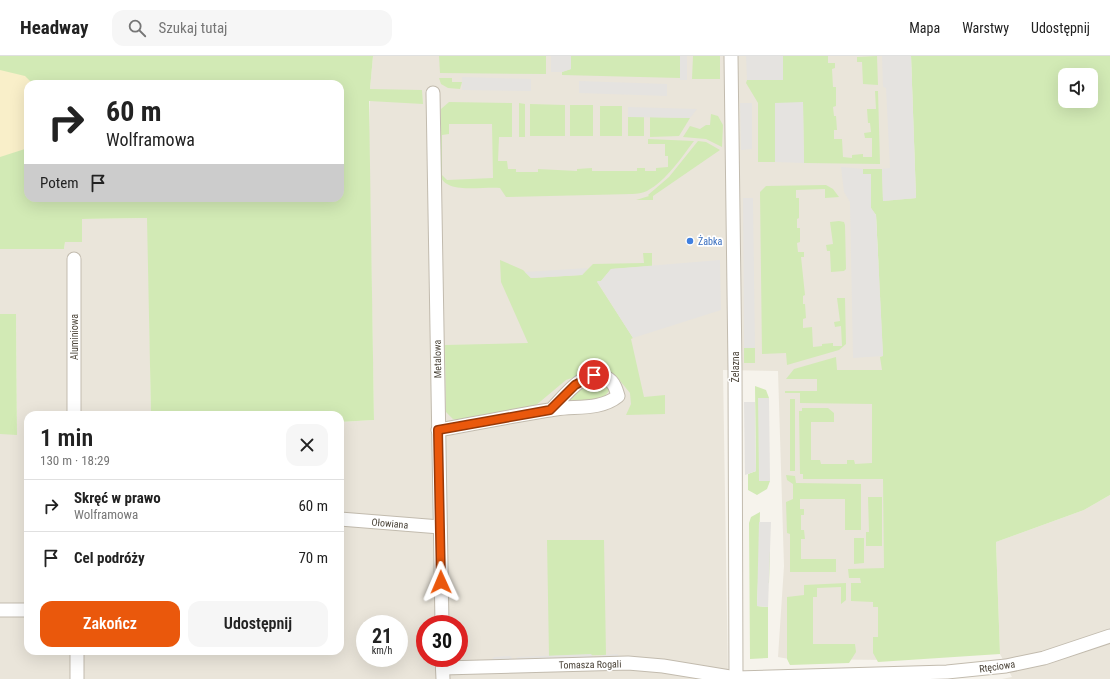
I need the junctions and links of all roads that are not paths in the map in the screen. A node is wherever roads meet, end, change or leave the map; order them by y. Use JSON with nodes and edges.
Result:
{"nodes":[{"id":1,"x":731,"y":56,"type":"edge"},
{"id":2,"x":432,"y":94,"type":"dead end"},
{"id":3,"x":74,"y":259,"type":"dead end"},
{"id":4,"x":550,"y":410,"type":"dead end"},
{"id":5,"x":74,"y":411,"type":"edge"},
{"id":6,"x":438,"y":430,"type":"junction"},
{"id":7,"x":344,"y":519,"type":"edge"},
{"id":8,"x":440,"y":527,"type":"junction"},
{"id":9,"x":0,"y":610,"type":"edge"},
{"id":10,"x":24,"y":610,"type":"edge"},
{"id":11,"x":442,"y":615,"type":"edge"},
{"id":12,"x":1110,"y":636,"type":"edge"},
{"id":13,"x":77,"y":655,"type":"edge"},
{"id":14,"x":443,"y":668,"type":"edge"},
{"id":15,"x":77,"y":679,"type":"edge"},
{"id":16,"x":736,"y":679,"type":"edge"}],
"edges":[{"from":1,"to":16,"type":"street","name":"Żelazna"},
{"from":2,"to":6,"type":"street","name":"Metalowa"},
{"from":3,"to":5,"type":"street","name":"Aluminiowa"},
{"from":4,"to":6,"type":"street"},
{"from":6,"to":8,"type":"street","name":"Metalowa"},
{"from":7,"to":8,"type":"street","name":"Ołowiana"},
{"from":8,"to":11,"type":"street","name":"Metalowa"},
{"from":9,"to":10,"type":"street"},
{"from":12,"to":16,"type":"street","name":"Rtęciowa"},
{"from":13,"to":15,"type":"street"},
{"from":14,"to":16,"type":"street","name":"Tomasza Rogali"}]}
